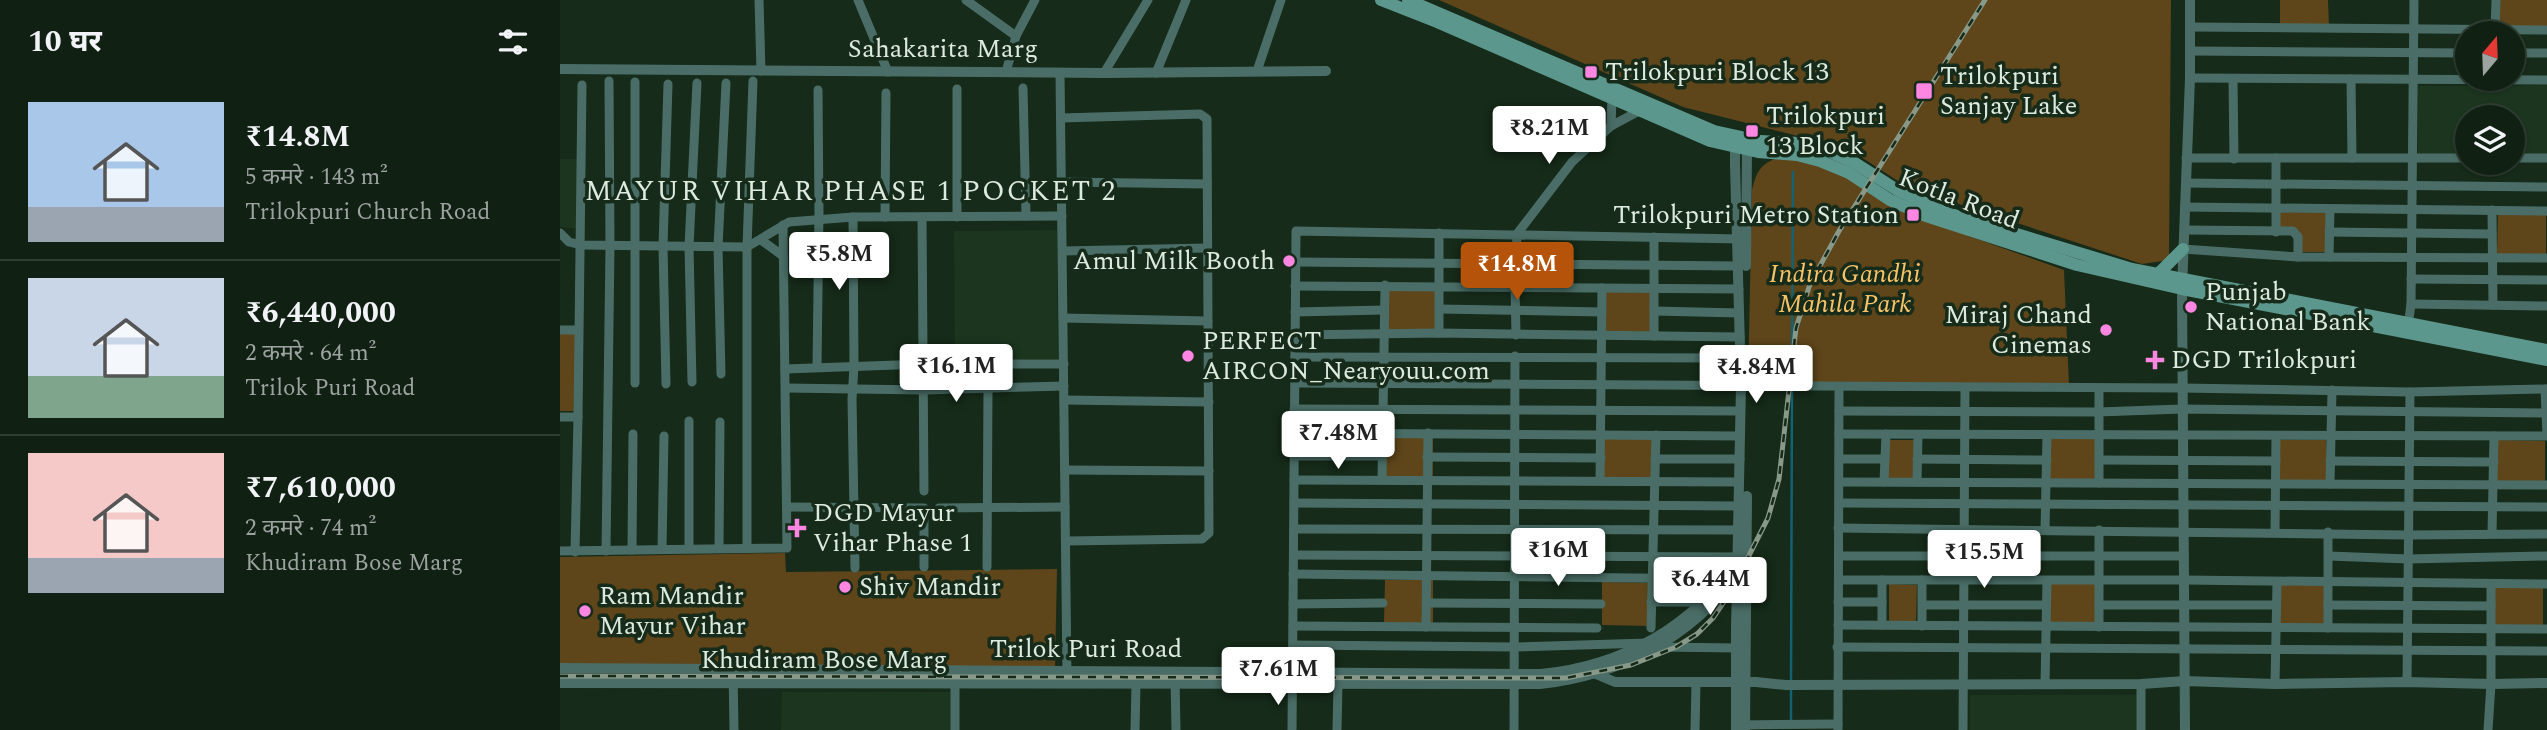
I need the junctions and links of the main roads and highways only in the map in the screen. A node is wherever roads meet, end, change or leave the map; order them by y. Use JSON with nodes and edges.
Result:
{"nodes":[{"id":1,"x":1381,"y":0,"type":"edge"},
{"id":2,"x":1408,"y":0,"type":"edge"},
{"id":3,"x":1741,"y":144,"type":"junction"},
{"id":4,"x":2183,"y":249,"type":"road end"},
{"id":5,"x":2158,"y":274,"type":"junction"},
{"id":6,"x":2182,"y":284,"type":"junction"},
{"id":7,"x":2408,"y":328,"type":"junction"},
{"id":8,"x":2547,"y":349,"type":"edge"},
{"id":9,"x":2547,"y":360,"type":"edge"}],
"edges":[{"from":1,"to":3,"type":"main road","name":"Kotla Road"},
{"from":2,"to":3,"type":"main road","name":"Kotla Road"},
{"from":3,"to":5,"type":"main road","name":"Kotla Road"},
{"from":3,"to":6,"type":"main road","name":"Kotla Road"},
{"from":4,"to":5,"type":"main road"},
{"from":5,"to":6,"type":"main road","name":"Kotla Road"},
{"from":6,"to":7,"type":"main road","name":"Kotla Road"},
{"from":7,"to":8,"type":"main road","name":"Kotla Road"},
{"from":7,"to":9,"type":"main road","name":"Kotla Road"}]}
